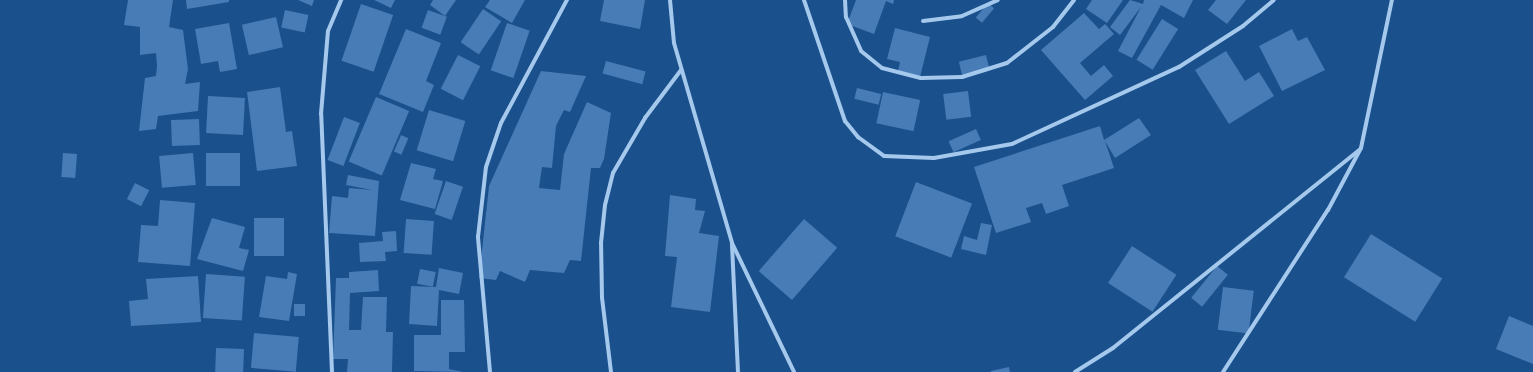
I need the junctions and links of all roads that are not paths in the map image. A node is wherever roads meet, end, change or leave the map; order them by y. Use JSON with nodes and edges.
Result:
{"nodes":[{"id":1,"x":341,"y":0,"type":"edge"},
{"id":2,"x":567,"y":0,"type":"edge"},
{"id":3,"x":670,"y":0,"type":"edge"},
{"id":4,"x":804,"y":0,"type":"edge"},
{"id":5,"x":845,"y":0,"type":"edge"},
{"id":6,"x":998,"y":0,"type":"edge"},
{"id":7,"x":1074,"y":0,"type":"edge"},
{"id":8,"x":1274,"y":0,"type":"edge"},
{"id":9,"x":1392,"y":0,"type":"edge"},
{"id":10,"x":923,"y":21,"type":"dead end"},
{"id":11,"x":681,"y":70,"type":"junction"},
{"id":12,"x":1361,"y":148,"type":"junction"},
{"id":13,"x":732,"y":243,"type":"junction"},
{"id":14,"x":332,"y":372,"type":"edge"},
{"id":15,"x":490,"y":372,"type":"edge"},
{"id":16,"x":611,"y":372,"type":"edge"},
{"id":17,"x":738,"y":372,"type":"edge"},
{"id":18,"x":794,"y":372,"type":"edge"},
{"id":19,"x":1075,"y":372,"type":"edge"},
{"id":20,"x":1223,"y":372,"type":"edge"}],
"edges":[{"from":1,"to":14,"type":"street"},
{"from":2,"to":15,"type":"street"},
{"from":3,"to":11,"type":"street"},
{"from":4,"to":8,"type":"street"},
{"from":5,"to":7,"type":"street"},
{"from":6,"to":10,"type":"street"},
{"from":9,"to":12,"type":"street"},
{"from":11,"to":13,"type":"street"},
{"from":11,"to":16,"type":"street"},
{"from":12,"to":19,"type":"street"},
{"from":12,"to":20,"type":"street"},
{"from":13,"to":17,"type":"street"},
{"from":13,"to":18,"type":"street"}]}
